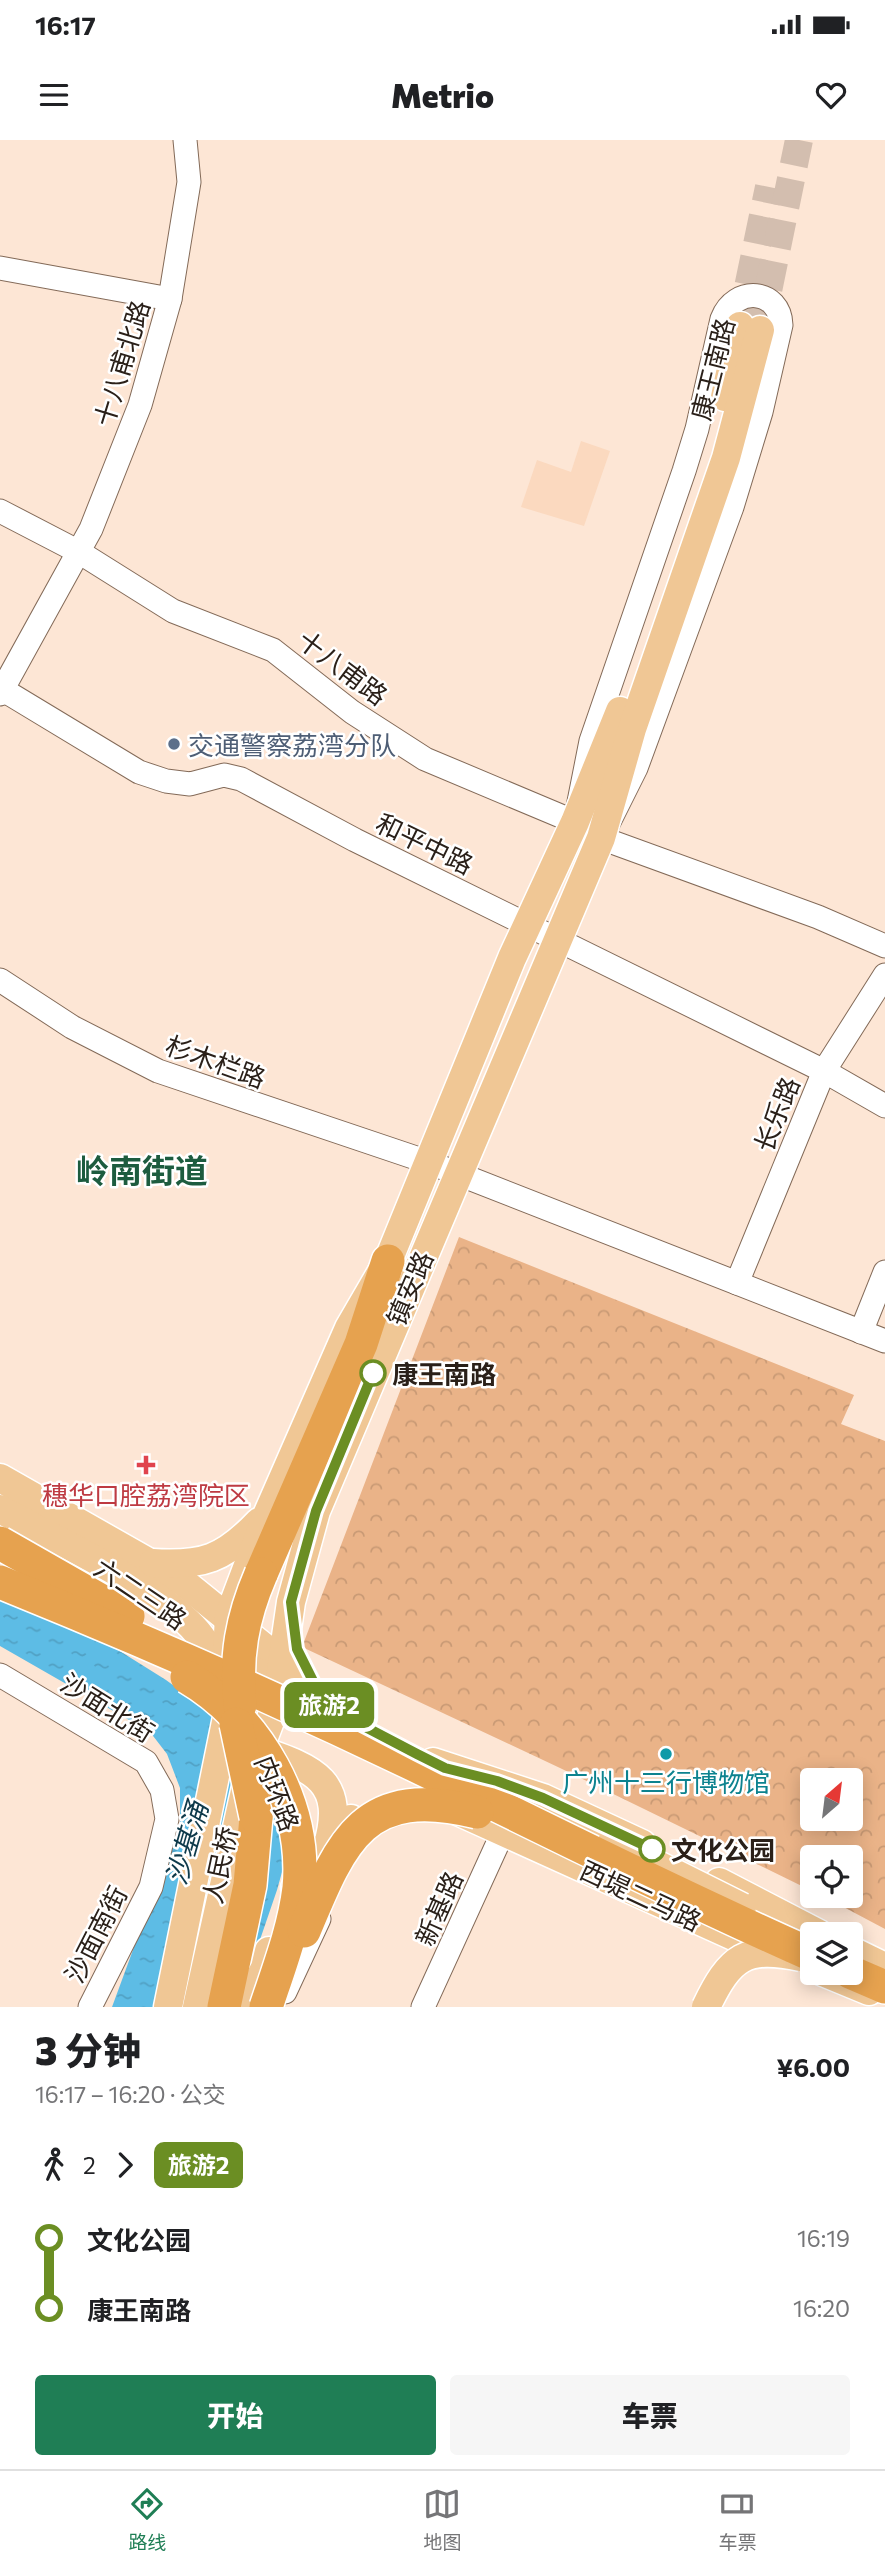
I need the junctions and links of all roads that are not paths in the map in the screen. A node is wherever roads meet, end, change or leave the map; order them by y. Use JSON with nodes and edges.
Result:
{"nodes":[{"id":1,"x":185,"y":140,"type":"edge"},
{"id":2,"x":2,"y":274,"type":"edge"},
{"id":3,"x":170,"y":299,"type":"junction"},
{"id":4,"x":0,"y":511,"type":"edge"},
{"id":5,"x":79,"y":552,"type":"junction"},
{"id":6,"x":1,"y":690,"type":"edge"},
{"id":7,"x":575,"y":822,"type":"junction"},
{"id":8,"x":601,"y":838,"type":"junction"},
{"id":9,"x":527,"y":923,"type":"junction"},
{"id":10,"x":559,"y":939,"type":"junction"},
{"id":11,"x":885,"y":946,"type":"edge"},
{"id":12,"x":885,"y":975,"type":"edge"},
{"id":13,"x":0,"y":980,"type":"edge"},
{"id":14,"x":824,"y":1071,"type":"junction"},
{"id":15,"x":885,"y":1106,"type":"edge"},
{"id":16,"x":428,"y":1162,"type":"junction"},
{"id":17,"x":458,"y":1173,"type":"junction"},
{"id":18,"x":388,"y":1261,"type":"junction"},
{"id":19,"x":885,"y":1272,"type":"edge"},
{"id":20,"x":737,"y":1283,"type":"junction"},
{"id":21,"x":860,"y":1332,"type":"junction"},
{"id":22,"x":885,"y":1341,"type":"edge"},
{"id":23,"x":0,"y":1479,"type":"edge"},
{"id":24,"x":0,"y":1509,"type":"edge"},
{"id":25,"x":267,"y":1515,"type":"junction"},
{"id":26,"x":0,"y":1543,"type":"edge"},
{"id":27,"x":101,"y":1550,"type":"junction"},
{"id":28,"x":150,"y":1562,"type":"junction"},
{"id":29,"x":261,"y":1574,"type":"junction"},
{"id":30,"x":0,"y":1583,"type":"edge"},
{"id":31,"x":291,"y":1602,"type":"junction"},
{"id":32,"x":229,"y":1616,"type":"junction"},
{"id":33,"x":277,"y":1671,"type":"junction"},
{"id":34,"x":0,"y":1675,"type":"edge"},
{"id":35,"x":331,"y":1709,"type":"junction"},
{"id":36,"x":235,"y":1742,"type":"junction"},
{"id":37,"x":445,"y":1768,"type":"junction"},
{"id":38,"x":256,"y":1817,"type":"junction"},
{"id":39,"x":484,"y":1820,"type":"junction"},
{"id":40,"x":327,"y":1846,"type":"junction"},
{"id":41,"x":151,"y":1887,"type":"joint"},
{"id":42,"x":728,"y":1909,"type":"junction"},
{"id":43,"x":800,"y":1923,"type":"edge"},
{"id":44,"x":751,"y":1944,"type":"junction"},
{"id":45,"x":800,"y":1949,"type":"edge"},
{"id":46,"x":800,"y":1949,"type":"edge"},
{"id":47,"x":800,"y":1950,"type":"edge"},
{"id":48,"x":800,"y":1952,"type":"edge"},
{"id":49,"x":800,"y":1953,"type":"edge"},
{"id":50,"x":800,"y":1955,"type":"edge"},
{"id":51,"x":863,"y":1957,"type":"edge"},
{"id":52,"x":885,"y":1968,"type":"edge"},
{"id":53,"x":863,"y":1973,"type":"edge"},
{"id":54,"x":863,"y":1977,"type":"edge"},
{"id":55,"x":863,"y":1978,"type":"edge"},
{"id":56,"x":862,"y":1985,"type":"edge"},
{"id":57,"x":885,"y":1986,"type":"edge"},
{"id":58,"x":885,"y":1999,"type":"edge"},
{"id":59,"x":90,"y":2007,"type":"edge"},
{"id":60,"x":168,"y":2007,"type":"edge"},
{"id":61,"x":189,"y":2007,"type":"edge"},
{"id":62,"x":197,"y":2007,"type":"edge"},
{"id":63,"x":224,"y":2007,"type":"edge"},
{"id":64,"x":245,"y":2007,"type":"edge"},
{"id":65,"x":269,"y":2007,"type":"edge"},
{"id":66,"x":279,"y":2007,"type":"edge"},
{"id":67,"x":423,"y":2007,"type":"edge"},
{"id":68,"x":706,"y":2007,"type":"edge"},
{"id":69,"x":720,"y":2007,"type":"edge"},
{"id":70,"x":881,"y":2007,"type":"edge"}],
"edges":[{"from":1,"to":3,"type":"street","name":"十八甫北路"},
{"from":2,"to":3,"type":"street"},
{"from":3,"to":5,"type":"street","name":"十八甫北路"},
{"from":4,"to":5,"type":"street","name":"十八甫路"},
{"from":5,"to":6,"type":"street","name":"十八甫北路"},
{"from":5,"to":7,"type":"street","name":"十八甫路"},
{"from":6,"to":9,"type":"street","name":"和平中路"},
{"from":7,"to":8,"type":"main road","name":"康王南路"},
{"from":7,"to":8,"type":"street","name":"康王南路"},
{"from":7,"to":9,"type":"main road","name":"康王南路"},
{"from":8,"to":10,"type":"main road","name":"康王南路"},
{"from":8,"to":11,"type":"street"},
{"from":9,"to":10,"type":"street","name":"和平中路"},
{"from":9,"to":16,"type":"main road","name":"康王南路"},
{"from":10,"to":14,"type":"street","name":"和平中路"},
{"from":10,"to":17,"type":"main road","name":"康王南路"},
{"from":12,"to":14,"type":"street","name":"长乐路"},
{"from":13,"to":16,"type":"street","name":"杉木栏路"},
{"from":14,"to":15,"type":"street","name":"和平中路"},
{"from":14,"to":20,"type":"street","name":"长乐路"},
{"from":16,"to":17,"type":"street","name":"杉木栏路"},
{"from":16,"to":18,"type":"main road","name":"镇安路"},
{"from":17,"to":20,"type":"street"},
{"from":17,"to":31,"type":"main road","name":"镇安路"},
{"from":18,"to":25,"type":"main road","name":"镇安路"},
{"from":18,"to":29,"type":"highway"},
{"from":19,"to":21,"type":"street"},
{"from":20,"to":21,"type":"street"},
{"from":21,"to":22,"type":"street"},
{"from":23,"to":27,"type":"main road","name":"六二三路"},
{"from":24,"to":27,"type":"main road","name":"六二三路"},
{"from":25,"to":28,"type":"main road"},
{"from":25,"to":32,"type":"main road","name":"镇安路"},
{"from":26,"to":38,"type":"highway","name":"内环路","bridge":true},
{"from":27,"to":28,"type":"main road","name":"六二三路"},
{"from":27,"to":36,"type":"main road","name":"六二三路"},
{"from":28,"to":32,"type":"main road","name":"六二三路"},
{"from":29,"to":38,"type":"highway","bridge":true},
{"from":29,"to":39,"type":"main road","bridge":true},
{"from":30,"to":47,"type":"highway","bridge":true},
{"from":30,"to":65,"type":"highway","name":"内环路","bridge":true},
{"from":31,"to":33,"type":"main road","name":"镇安路"},
{"from":31,"to":35,"type":"main road"},
{"from":32,"to":33,"type":"main road","name":"西堤二马路"},
{"from":32,"to":36,"type":"main road","name":"镇安路"},
{"from":33,"to":35,"type":"main road","name":"西堤二马路"},
{"from":33,"to":36,"type":"main road","name":"镇安路"},
{"from":33,"to":36,"type":"main road"},
{"from":34,"to":41,"type":"street","name":"沙面北街"},
{"from":35,"to":37,"type":"main road","name":"西堤二马路"},
{"from":36,"to":40,"type":"main road"},
{"from":36,"to":60,"type":"main road"},
{"from":36,"to":61,"type":"main road","name":"人民桥"},
{"from":36,"to":62,"type":"main road","name":"人民桥","bridge":true},
{"from":37,"to":42,"type":"main road"},
{"from":37,"to":43,"type":"main road","name":"西堤二马路"},
{"from":37,"to":45,"type":"main road","bridge":true},
{"from":38,"to":63,"type":"highway","name":"内环路"},
{"from":39,"to":40,"type":"main road"},
{"from":39,"to":44,"type":"main road","name":"西堤二马路"},
{"from":39,"to":48,"type":"main road","bridge":true},
{"from":39,"to":65,"type":"highway","bridge":true},
{"from":39,"to":66,"type":"street"},
{"from":39,"to":67,"type":"street","name":"新基路"},
{"from":40,"to":64,"type":"main road"},
{"from":41,"to":59,"type":"street","name":"沙面南街"},
{"from":42,"to":44,"type":"main road"},
{"from":42,"to":46,"type":"main road"},
{"from":44,"to":49,"type":"main road","name":"西堤二马路"},
{"from":44,"to":69,"type":"street"},
{"from":50,"to":68,"type":"main road","bridge":true},
{"from":51,"to":52,"type":"main road"},
{"from":53,"to":57,"type":"main road"},
{"from":54,"to":57,"type":"highway"},
{"from":55,"to":57,"type":"main road"},
{"from":56,"to":58,"type":"main road","name":"西堤二马路"},
{"from":58,"to":70,"type":"street"}]}
